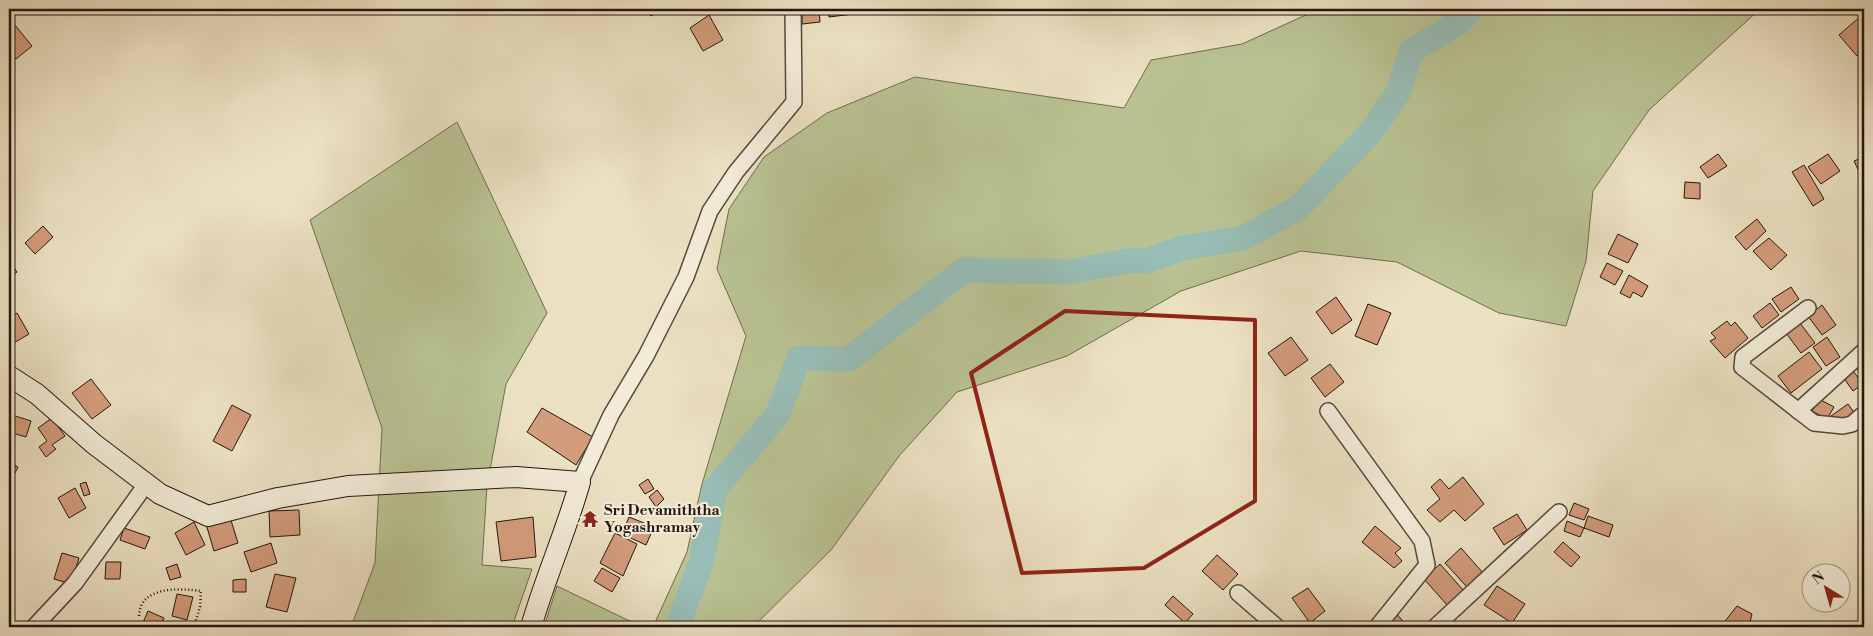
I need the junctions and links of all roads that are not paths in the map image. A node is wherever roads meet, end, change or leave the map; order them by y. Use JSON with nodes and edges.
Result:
{"nodes":[{"id":1,"x":793,"y":9,"type":"edge"},
{"id":2,"x":1808,"y":308,"type":"dead end"},
{"id":3,"x":1864,"y":352,"type":"edge"},
{"id":4,"x":10,"y":382,"type":"edge"},
{"id":5,"x":1328,"y":411,"type":"dead end"},
{"id":6,"x":1798,"y":411,"type":"junction"},
{"id":7,"x":1864,"y":416,"type":"edge"},
{"id":8,"x":148,"y":482,"type":"junction"},
{"id":9,"x":580,"y":482,"type":"junction"},
{"id":10,"x":1560,"y":512,"type":"dead end"},
{"id":11,"x":1238,"y":593,"type":"dead end"},
{"id":12,"x":34,"y":627,"type":"edge"},
{"id":13,"x":530,"y":627,"type":"edge"},
{"id":14,"x":1276,"y":627,"type":"edge"},
{"id":15,"x":1378,"y":627,"type":"edge"},
{"id":16,"x":1435,"y":627,"type":"edge"}],
"edges":[{"from":1,"to":9,"type":"street"},
{"from":2,"to":6,"type":"street"},
{"from":3,"to":6,"type":"street"},
{"from":4,"to":8,"type":"street"},
{"from":5,"to":15,"type":"street"},
{"from":6,"to":7,"type":"street"},
{"from":8,"to":9,"type":"street"},
{"from":8,"to":12,"type":"street"},
{"from":9,"to":13,"type":"street"},
{"from":10,"to":16,"type":"street"},
{"from":11,"to":14,"type":"street"}]}
